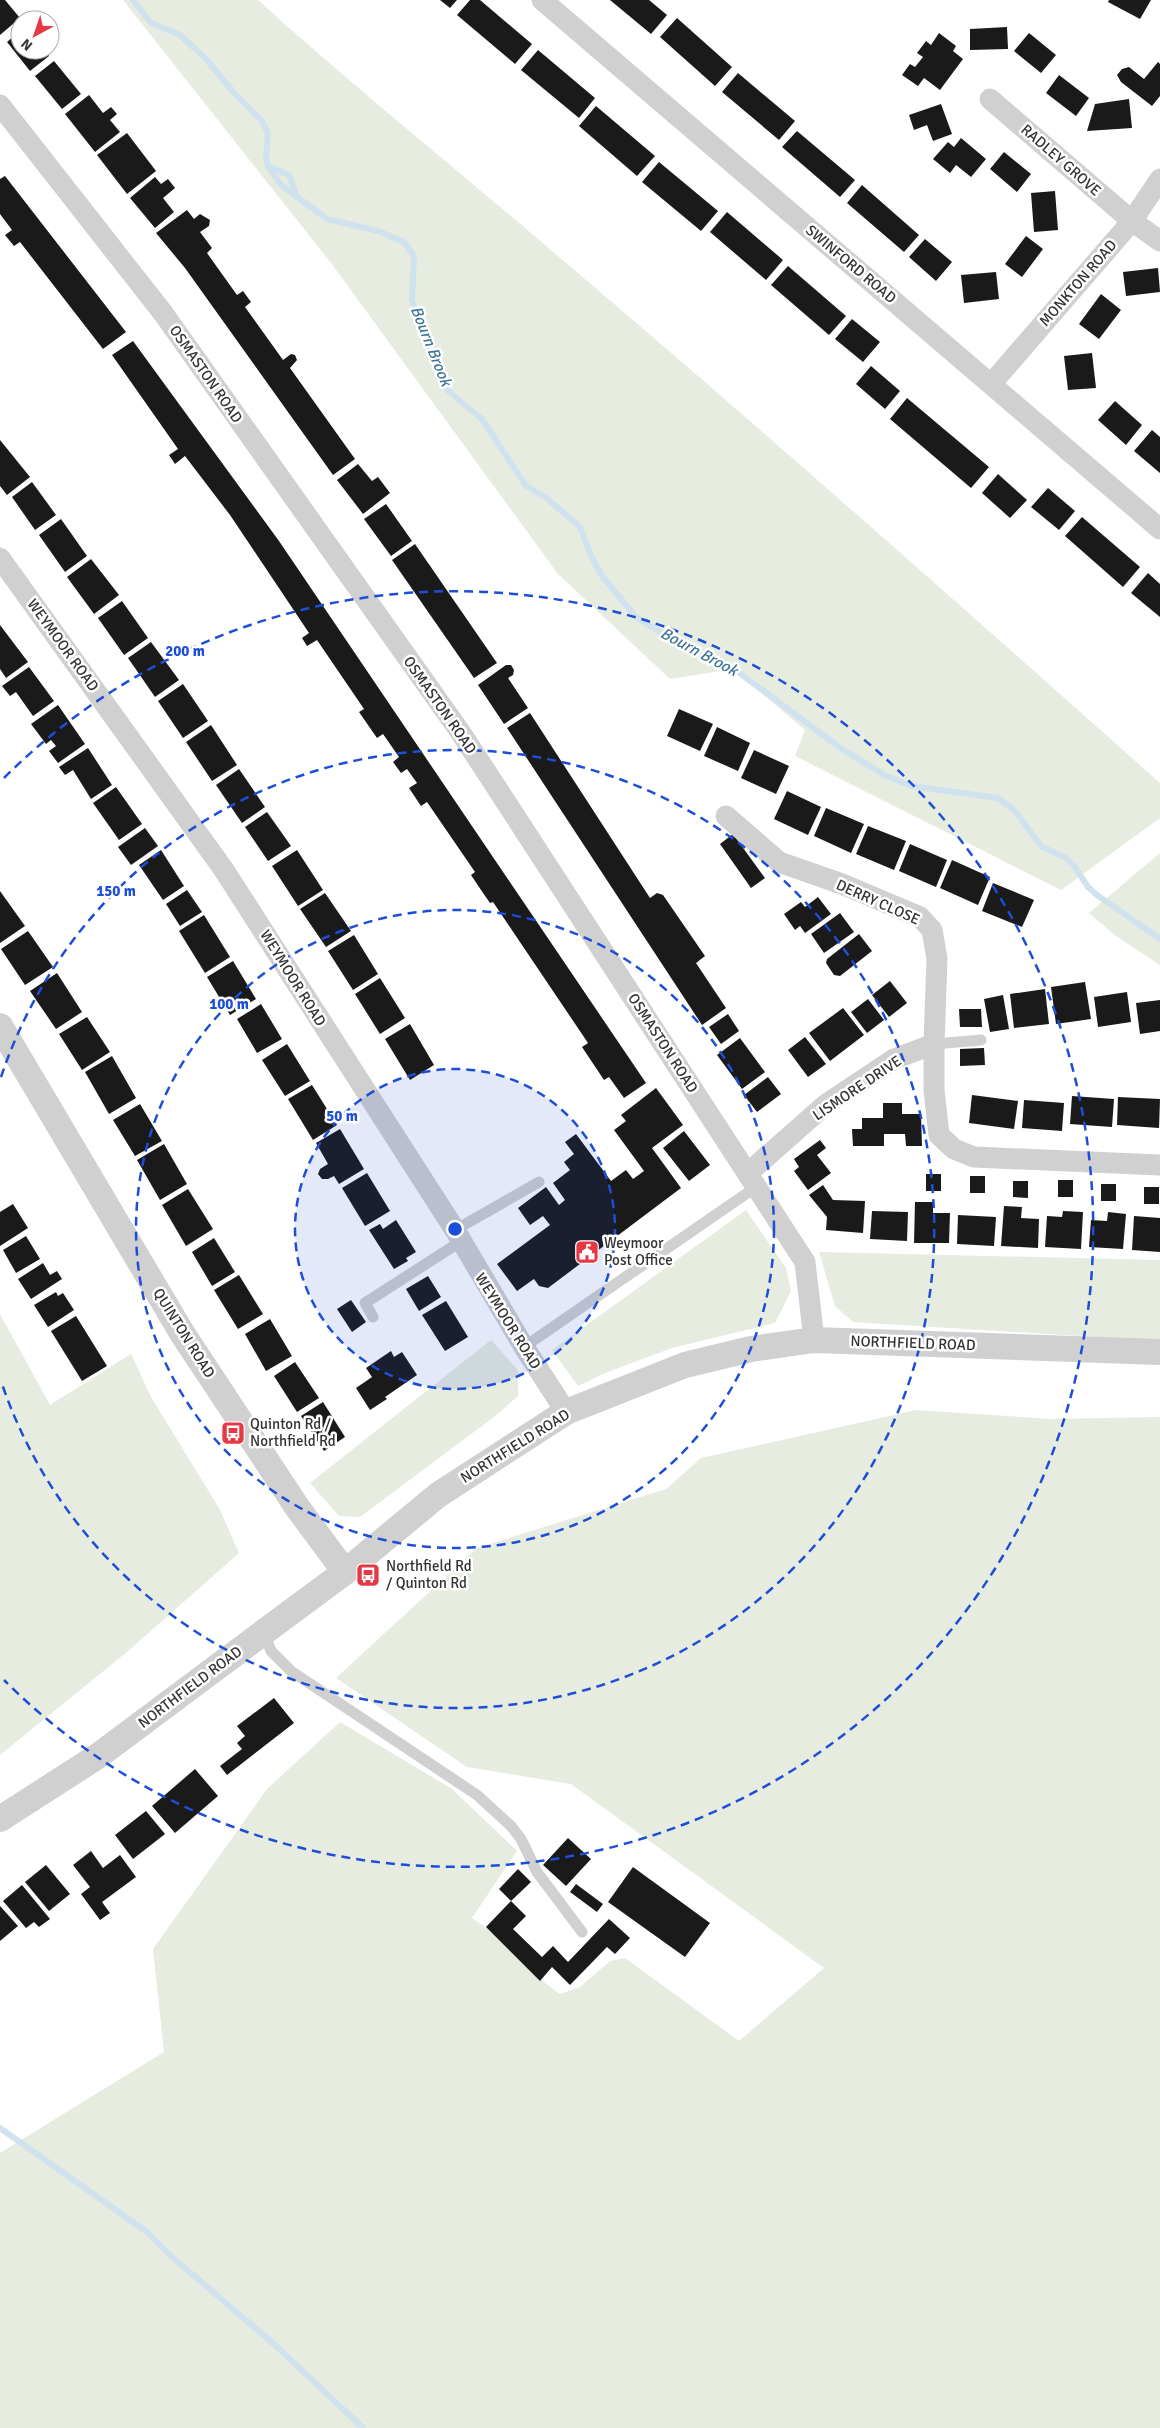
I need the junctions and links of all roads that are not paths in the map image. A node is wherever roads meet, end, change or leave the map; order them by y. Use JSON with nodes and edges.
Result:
{"nodes":[{"id":1,"x":542,"y":0,"type":"edge"},
{"id":2,"x":990,"y":99,"type":"dead end"},
{"id":3,"x":0,"y":105,"type":"edge"},
{"id":4,"x":1160,"y":179,"type":"edge"},
{"id":5,"x":1132,"y":222,"type":"junction"},
{"id":6,"x":1160,"y":241,"type":"edge"},
{"id":7,"x":992,"y":383,"type":"junction"},
{"id":8,"x":1160,"y":529,"type":"edge"},
{"id":9,"x":0,"y":558,"type":"edge"},
{"id":10,"x":726,"y":816,"type":"dead end"},
{"id":11,"x":0,"y":1026,"type":"edge"},
{"id":12,"x":982,"y":1040,"type":"dead end"},
{"id":13,"x":934,"y":1044,"type":"junction"},
{"id":14,"x":0,"y":1054,"type":"edge"},
{"id":15,"x":37,"y":1086,"type":"junction"},
{"id":16,"x":1160,"y":1165,"type":"edge"},
{"id":17,"x":752,"y":1180,"type":"junction"},
{"id":18,"x":539,"y":1182,"type":"dead end"},
{"id":19,"x":457,"y":1236,"type":"junction"},
{"id":20,"x":373,"y":1317,"type":"dead end"},
{"id":21,"x":814,"y":1340,"type":"junction"},
{"id":22,"x":524,"y":1347,"type":"junction"},
{"id":23,"x":1160,"y":1352,"type":"edge"},
{"id":24,"x":566,"y":1412,"type":"junction"},
{"id":25,"x":345,"y":1572,"type":"junction"},
{"id":26,"x":264,"y":1632,"type":"junction"},
{"id":27,"x":0,"y":1820,"type":"edge"},
{"id":28,"x":582,"y":1932,"type":"dead end"}],
"edges":[{"from":1,"to":7,"type":"street","name":"SWINFORD ROAD"},
{"from":2,"to":5,"type":"street","name":"RADLEY GROVE"},
{"from":3,"to":17,"type":"street","name":"OSMASTON ROAD"},
{"from":4,"to":5,"type":"street","name":"MONKTON ROAD"},
{"from":5,"to":6,"type":"street","name":"RADLEY GROVE"},
{"from":5,"to":7,"type":"street","name":"MONKTON ROAD"},
{"from":7,"to":8,"type":"street","name":"SWINFORD ROAD"},
{"from":9,"to":19,"type":"street","name":"WEYMOOR ROAD"},
{"from":10,"to":13,"type":"street","name":"DERRY CLOSE"},
{"from":11,"to":15,"type":"street","name":"QUINTON ROAD"},
{"from":12,"to":13,"type":"lane"},
{"from":13,"to":16,"type":"street"},
{"from":13,"to":17,"type":"street","name":"LISMORE DRIVE"},
{"from":14,"to":15,"type":"street","name":"QUINTON ROAD"},
{"from":15,"to":25,"type":"street","name":"QUINTON ROAD"},
{"from":17,"to":21,"type":"street","name":"OSMASTON ROAD"},
{"from":17,"to":22,"type":"lane"},
{"from":18,"to":19,"type":"lane"},
{"from":19,"to":20,"type":"lane"},
{"from":19,"to":22,"type":"street","name":"WEYMOOR ROAD"},
{"from":21,"to":23,"type":"street","name":"NORTHFIELD ROAD"},
{"from":21,"to":24,"type":"street","name":"NORTHFIELD ROAD"},
{"from":22,"to":24,"type":"street","name":"WEYMOOR ROAD"},
{"from":24,"to":25,"type":"street","name":"NORTHFIELD ROAD"},
{"from":25,"to":26,"type":"street","name":"NORTHFIELD ROAD"},
{"from":26,"to":27,"type":"street","name":"NORTHFIELD ROAD"},
{"from":26,"to":28,"type":"lane"}]}
